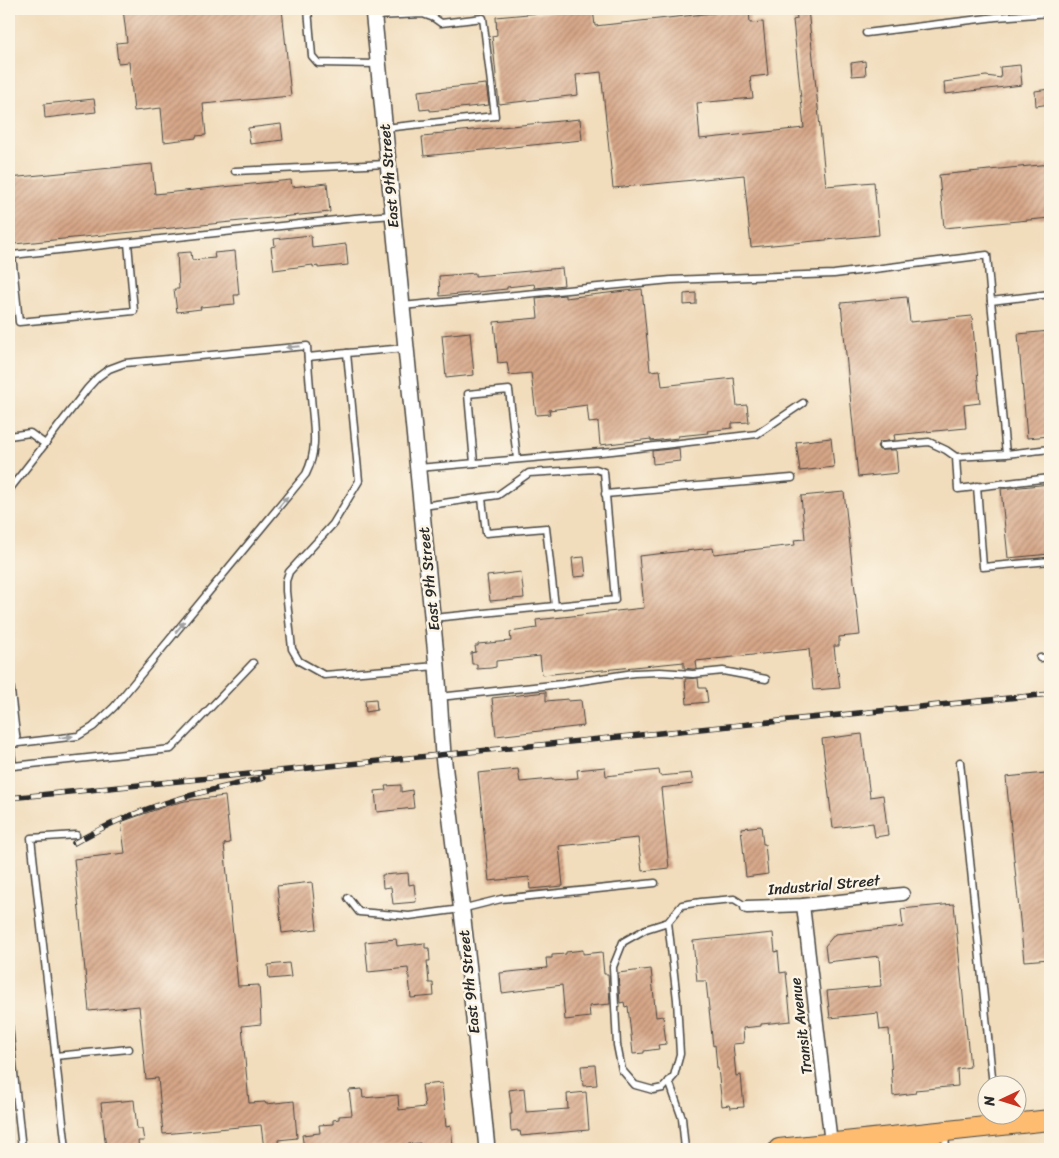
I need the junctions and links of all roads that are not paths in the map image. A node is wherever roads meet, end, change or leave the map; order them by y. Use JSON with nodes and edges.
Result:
{"nodes":[{"id":1,"x":308,"y":9,"type":"edge"},
{"id":2,"x":373,"y":12,"type":"edge"},
{"id":3,"x":1050,"y":13,"type":"edge"},
{"id":4,"x":866,"y":33,"type":"dead end"},
{"id":5,"x":378,"y":64,"type":"junction"},
{"id":6,"x":385,"y":128,"type":"junction"},
{"id":7,"x":388,"y":163,"type":"junction"},
{"id":8,"x":236,"y":171,"type":"dead end"},
{"id":9,"x":393,"y":215,"type":"junction"},
{"id":10,"x":128,"y":243,"type":"junction"},
{"id":11,"x":1050,"y":294,"type":"edge"},
{"id":12,"x":991,"y":301,"type":"junction"},
{"id":13,"x":402,"y":306,"type":"junction"},
{"id":14,"x":406,"y":348,"type":"junction"},
{"id":15,"x":347,"y":353,"type":"junction"},
{"id":16,"x":308,"y":357,"type":"junction"},
{"id":17,"x":803,"y":403,"type":"dead end"},
{"id":18,"x":9,"y":436,"type":"edge"},
{"id":19,"x":45,"y":444,"type":"junction"},
{"id":20,"x":882,"y":446,"type":"dead end"},
{"id":21,"x":1050,"y":449,"type":"edge"},
{"id":22,"x":1006,"y":454,"type":"junction"},
{"id":23,"x":956,"y":457,"type":"junction"},
{"id":24,"x":517,"y":460,"type":"junction"},
{"id":25,"x":474,"y":463,"type":"junction"},
{"id":26,"x":418,"y":468,"type":"junction"},
{"id":27,"x":792,"y":478,"type":"dead end"},
{"id":28,"x":1050,"y":478,"type":"edge"},
{"id":29,"x":977,"y":486,"type":"junction"},
{"id":30,"x":9,"y":490,"type":"edge"},
{"id":31,"x":605,"y":494,"type":"junction"},
{"id":32,"x":482,"y":498,"type":"junction"},
{"id":33,"x":421,"y":506,"type":"junction"},
{"id":34,"x":1050,"y":561,"type":"edge"},
{"id":35,"x":555,"y":606,"type":"junction"},
{"id":36,"x":432,"y":618,"type":"junction"},
{"id":37,"x":1050,"y":657,"type":"edge"},
{"id":38,"x":1040,"y":658,"type":"dead end"},
{"id":39,"x":253,"y":663,"type":"dead end"},
{"id":40,"x":437,"y":666,"type":"junction"},
{"id":41,"x":9,"y":674,"type":"edge"},
{"id":42,"x":766,"y":679,"type":"dead end"},
{"id":43,"x":439,"y":698,"type":"junction"},
{"id":44,"x":12,"y":744,"type":"edge"},
{"id":45,"x":960,"y":762,"type":"dead end"},
{"id":46,"x":76,"y":835,"type":"dead end"},
{"id":47,"x":655,"y":882,"type":"dead end"},
{"id":48,"x":903,"y":894,"type":"dead end"},
{"id":49,"x":348,"y":898,"type":"dead end"},
{"id":50,"x":803,"y":905,"type":"junction"},
{"id":51,"x":747,"y":907,"type":"joint"},
{"id":52,"x":461,"y":909,"type":"junction"},
{"id":53,"x":668,"y":922,"type":"junction"},
{"id":54,"x":9,"y":1026,"type":"edge"},
{"id":55,"x":129,"y":1049,"type":"dead end"},
{"id":56,"x":55,"y":1056,"type":"junction"},
{"id":57,"x":992,"y":1076,"type":"edge"},
{"id":58,"x":669,"y":1081,"type":"junction"},
{"id":59,"x":1050,"y":1120,"type":"edge"},
{"id":60,"x":945,"y":1140,"type":"edge"},
{"id":61,"x":831,"y":1143,"type":"junction"},
{"id":62,"x":800,"y":1148,"type":"edge"},
{"id":63,"x":22,"y":1149,"type":"edge"},
{"id":64,"x":66,"y":1149,"type":"edge"},
{"id":65,"x":487,"y":1149,"type":"edge"},
{"id":66,"x":685,"y":1149,"type":"edge"},
{"id":67,"x":779,"y":1149,"type":"edge"}],
"edges":[{"from":1,"to":5,"type":"lane"},
{"from":2,"to":5,"type":"street","name":"East 9th Street"},
{"from":2,"to":6,"type":"lane"},
{"from":3,"to":4,"type":"lane"},
{"from":5,"to":6,"type":"street","name":"East 9th Street"},
{"from":6,"to":7,"type":"street","name":"East 9th Street"},
{"from":7,"to":8,"type":"lane"},
{"from":7,"to":9,"type":"street","name":"East 9th Street"},
{"from":9,"to":10,"type":"lane"},
{"from":9,"to":13,"type":"street","name":"East 9th Street"},
{"from":10,"to":10,"type":"lane"},
{"from":11,"to":12,"type":"lane"},
{"from":12,"to":13,"type":"lane"},
{"from":12,"to":22,"type":"lane"},
{"from":13,"to":14,"type":"street","name":"East 9th Street"},
{"from":14,"to":15,"type":"lane"},
{"from":14,"to":26,"type":"street","name":"East 9th Street"},
{"from":15,"to":16,"type":"lane"},
{"from":15,"to":40,"type":"lane"},
{"from":16,"to":19,"type":"lane","one_way":true},
{"from":44,"to":16,"type":"lane","one_way":true},
{"from":17,"to":24,"type":"lane"},
{"from":18,"to":19,"type":"lane"},
{"from":19,"to":30,"type":"lane"},
{"from":20,"to":23,"type":"lane"},
{"from":21,"to":22,"type":"lane"},
{"from":22,"to":23,"type":"lane"},
{"from":23,"to":29,"type":"lane"},
{"from":24,"to":25,"type":"lane"},
{"from":24,"to":25,"type":"lane"},
{"from":25,"to":26,"type":"lane"},
{"from":26,"to":33,"type":"street","name":"East 9th Street"},
{"from":27,"to":31,"type":"lane"},
{"from":28,"to":29,"type":"lane"},
{"from":29,"to":34,"type":"lane"},
{"from":31,"to":32,"type":"lane"},
{"from":31,"to":35,"type":"lane"},
{"from":32,"to":33,"type":"lane"},
{"from":32,"to":35,"type":"lane"},
{"from":33,"to":36,"type":"street","name":"East 9th Street"},
{"from":35,"to":36,"type":"lane"},
{"from":36,"to":40,"type":"street","name":"East 9th Street"},
{"from":37,"to":38,"type":"lane"},
{"from":39,"to":44,"type":"lane"},
{"from":40,"to":43,"type":"street","name":"East 9th Street"},
{"from":41,"to":44,"type":"lane"},
{"from":42,"to":43,"type":"lane"},
{"from":43,"to":52,"type":"street","name":"East 9th Street"},
{"from":45,"to":57,"type":"lane"},
{"from":46,"to":56,"type":"lane"},
{"from":47,"to":52,"type":"lane"},
{"from":48,"to":50,"type":"street","name":"Industrial Street"},
{"from":49,"to":52,"type":"lane"},
{"from":50,"to":51,"type":"street","name":"Industrial Street"},
{"from":50,"to":61,"type":"street","name":"Transit Avenue"},
{"from":51,"to":53,"type":"lane"},
{"from":52,"to":65,"type":"street","name":"East 9th Street"},
{"from":53,"to":58,"type":"lane"},
{"from":53,"to":58,"type":"lane"},
{"from":54,"to":63,"type":"lane"},
{"from":55,"to":56,"type":"lane"},
{"from":56,"to":64,"type":"lane"},
{"from":58,"to":66,"type":"lane"},
{"from":59,"to":60,"type":"main road"},
{"from":60,"to":61,"type":"main road"},
{"from":61,"to":62,"type":"main road"},
{"from":62,"to":67,"type":"main road"}]}
